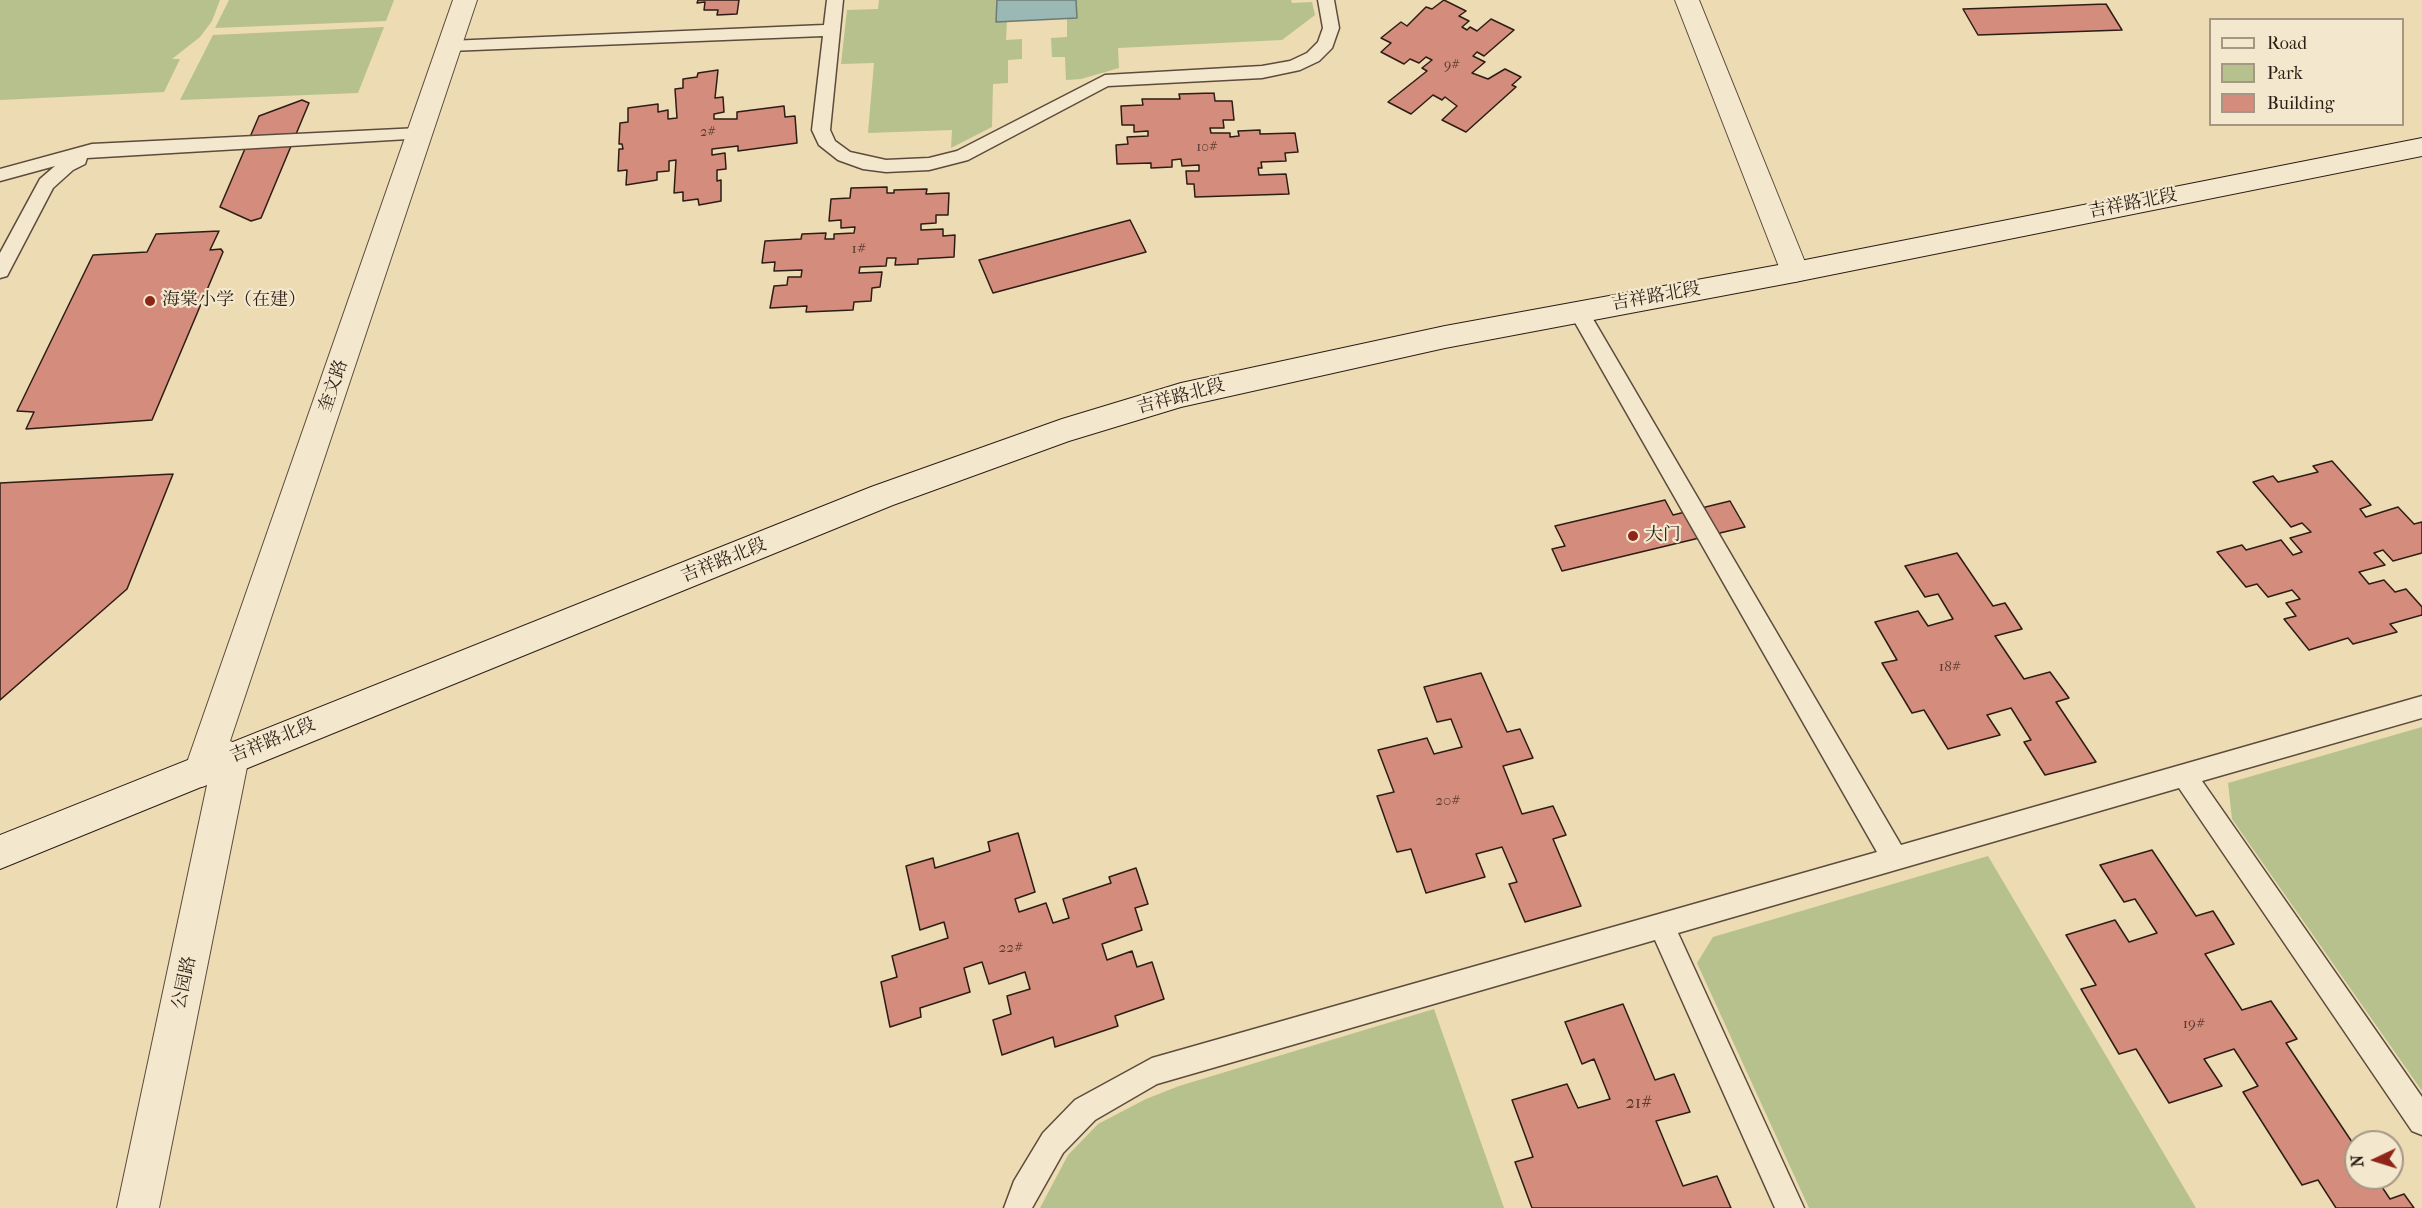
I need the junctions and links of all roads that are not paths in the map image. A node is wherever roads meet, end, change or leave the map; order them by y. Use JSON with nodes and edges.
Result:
{"nodes":[{"id":1,"x":465,"y":0,"type":"edge"},
{"id":2,"x":835,"y":0,"type":"edge"},
{"id":3,"x":1326,"y":0,"type":"edge"},
{"id":4,"x":1687,"y":0,"type":"edge"},
{"id":5,"x":831,"y":30,"type":"junction"},
{"id":6,"x":449,"y":46,"type":"junction"},
{"id":7,"x":419,"y":134,"type":"junction"},
{"id":8,"x":2422,"y":147,"type":"edge"},
{"id":9,"x":108,"y":148,"type":"junction"},
{"id":10,"x":0,"y":176,"type":"edge"},
{"id":11,"x":33,"y":208,"type":"junction"},
{"id":12,"x":0,"y":271,"type":"edge"},
{"id":13,"x":1796,"y":272,"type":"junction"},
{"id":14,"x":1579,"y":312,"type":"junction"},
{"id":15,"x":2422,"y":707,"type":"edge"},
{"id":16,"x":217,"y":764,"type":"junction"},
{"id":17,"x":2184,"y":775,"type":"junction"},
{"id":18,"x":0,"y":852,"type":"edge"},
{"id":19,"x":1895,"y":859,"type":"junction"},
{"id":20,"x":1661,"y":926,"type":"junction"},
{"id":21,"x":2422,"y":1121,"type":"edge"},
{"id":22,"x":138,"y":1208,"type":"edge"},
{"id":23,"x":1018,"y":1208,"type":"edge"},
{"id":24,"x":1790,"y":1208,"type":"edge"}],
"edges":[{"from":1,"to":6,"type":"street","name":"奎文路"},
{"from":2,"to":5,"type":"lane"},
{"from":3,"to":5,"type":"lane"},
{"from":4,"to":13,"type":"street"},
{"from":5,"to":6,"type":"lane"},
{"from":6,"to":7,"type":"street","name":"奎文路"},
{"from":7,"to":9,"type":"lane"},
{"from":7,"to":16,"type":"street","name":"奎文路"},
{"from":8,"to":13,"type":"street","name":"吉祥路北段"},
{"from":9,"to":10,"type":"lane"},
{"from":9,"to":11,"type":"lane"},
{"from":10,"to":11,"type":"lane"},
{"from":11,"to":12,"type":"lane"},
{"from":13,"to":14,"type":"street","name":"吉祥路北段"},
{"from":14,"to":16,"type":"street","name":"吉祥路北段"},
{"from":14,"to":19,"type":"lane"},
{"from":15,"to":17,"type":"lane"},
{"from":16,"to":18,"type":"street","name":"吉祥路北段"},
{"from":16,"to":22,"type":"street","name":"公园路"},
{"from":17,"to":19,"type":"lane"},
{"from":17,"to":21,"type":"lane"},
{"from":19,"to":20,"type":"lane"},
{"from":20,"to":23,"type":"lane"},
{"from":20,"to":24,"type":"lane"}]}
